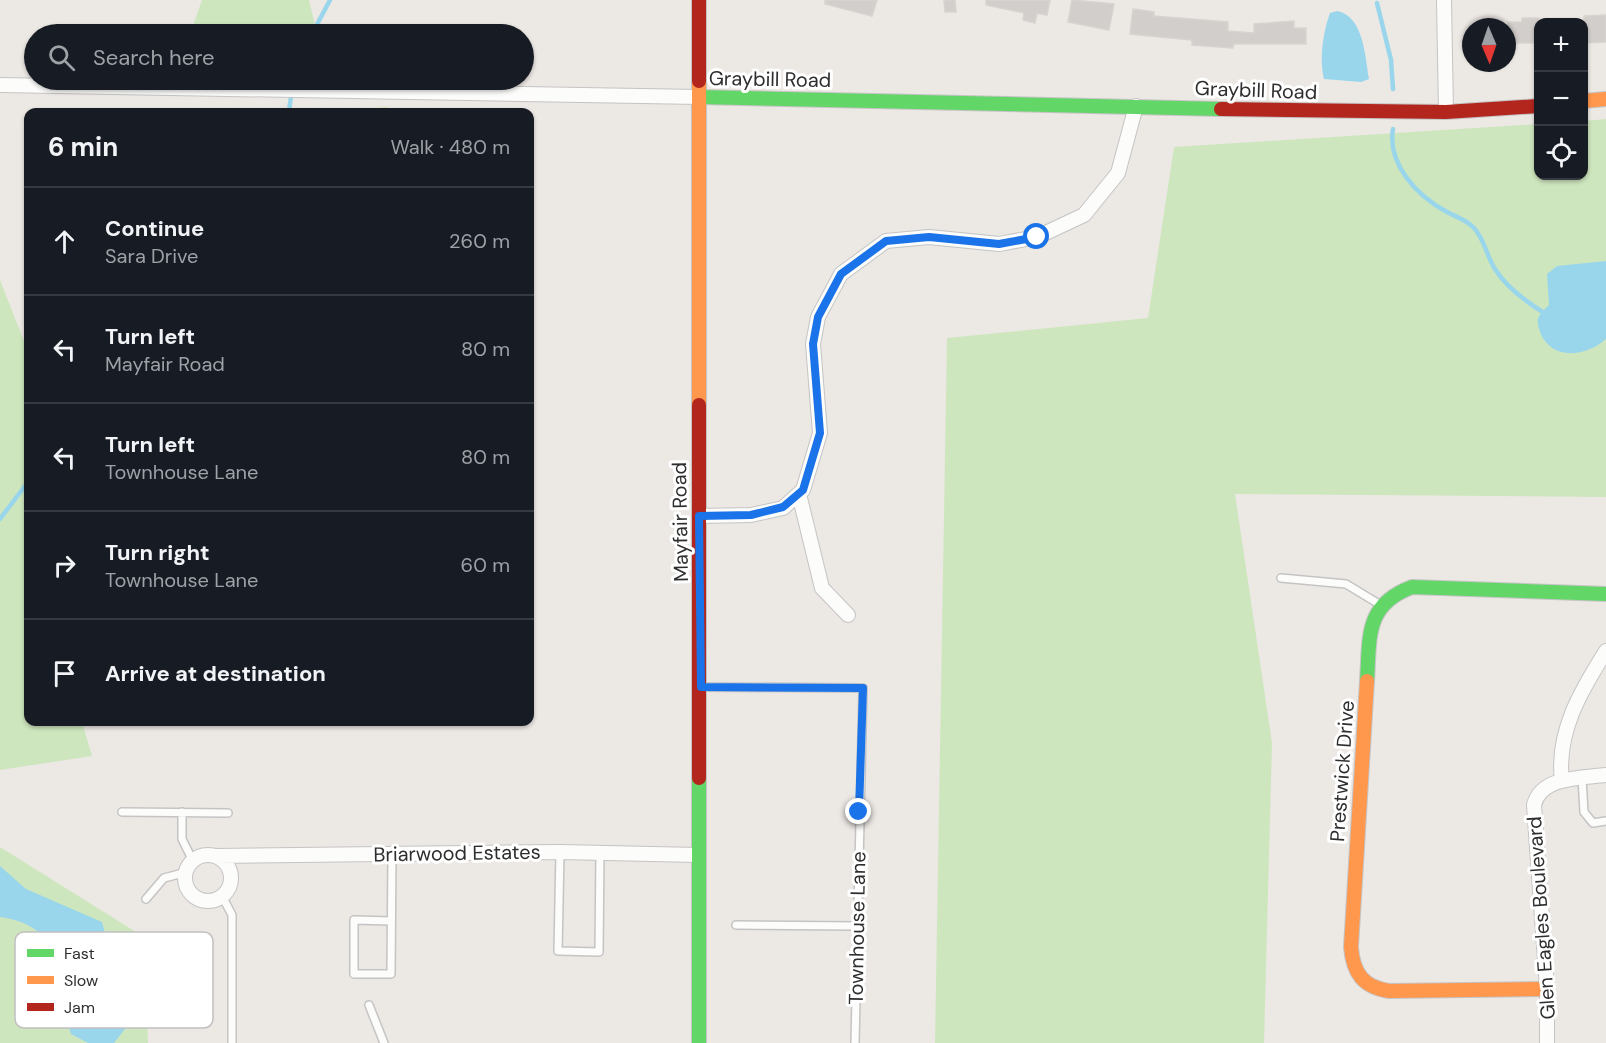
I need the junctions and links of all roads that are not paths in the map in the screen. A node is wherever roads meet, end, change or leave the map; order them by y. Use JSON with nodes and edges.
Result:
{"nodes":[{"id":1,"x":699,"y":0,"type":"edge"},
{"id":2,"x":1444,"y":0,"type":"edge"},
{"id":3,"x":0,"y":85,"type":"edge"},
{"id":4,"x":24,"y":86,"type":"edge"},
{"id":5,"x":209,"y":90,"type":"edge"},
{"id":6,"x":700,"y":97,"type":"junction"},
{"id":7,"x":1606,"y":99,"type":"edge"},
{"id":8,"x":1588,"y":101,"type":"edge"},
{"id":9,"x":1136,"y":106,"type":"junction"},
{"id":10,"x":1534,"y":106,"type":"edge"},
{"id":11,"x":1446,"y":112,"type":"junction"},
{"id":12,"x":799,"y":494,"type":"junction"},
{"id":13,"x":699,"y":516,"type":"junction"},
{"id":14,"x":1281,"y":578,"type":"dead end"},
{"id":15,"x":1606,"y":594,"type":"edge"},
{"id":16,"x":1381,"y":606,"type":"junction"},
{"id":17,"x":848,"y":615,"type":"dead end"},
{"id":18,"x":1606,"y":651,"type":"edge"},
{"id":19,"x":701,"y":687,"type":"junction"},
{"id":20,"x":1606,"y":775,"type":"edge"},
{"id":21,"x":1582,"y":778,"type":"junction"},
{"id":22,"x":1562,"y":782,"type":"junction"},
{"id":23,"x":122,"y":812,"type":"dead end"},
{"id":24,"x":182,"y":812,"type":"junction"},
{"id":25,"x":228,"y":813,"type":"dead end"},
{"id":26,"x":1606,"y":821,"type":"edge"},
{"id":27,"x":560,"y":852,"type":"junction"},
{"id":28,"x":600,"y":852,"type":"junction"},
{"id":29,"x":392,"y":853,"type":"junction"},
{"id":30,"x":698,"y":855,"type":"junction"},
{"id":31,"x":215,"y":856,"type":"junction"},
{"id":32,"x":190,"y":866,"type":"junction"},
{"id":33,"x":222,"y":896,"type":"junction"},
{"id":34,"x":146,"y":899,"type":"dead end"},
{"id":35,"x":391,"y":921,"type":"junction"},
{"id":36,"x":736,"y":925,"type":"dead end"},
{"id":37,"x":857,"y":926,"type":"junction"},
{"id":38,"x":1547,"y":989,"type":"junction"},
{"id":39,"x":369,"y":1005,"type":"dead end"},
{"id":40,"x":232,"y":1043,"type":"edge"},
{"id":41,"x":384,"y":1043,"type":"edge"},
{"id":42,"x":699,"y":1043,"type":"edge"},
{"id":43,"x":855,"y":1043,"type":"edge"},
{"id":44,"x":1547,"y":1043,"type":"edge"}],
"edges":[{"from":1,"to":6,"type":"street","name":"Mayfair Road"},
{"from":2,"to":11,"type":"street"},
{"from":3,"to":4,"type":"street","name":"Graybill Road"},
{"from":5,"to":6,"type":"street","name":"Graybill Road"},
{"from":6,"to":9,"type":"street","name":"Graybill Road"},
{"from":6,"to":13,"type":"street","name":"Mayfair Road"},
{"from":7,"to":8,"type":"street"},
{"from":9,"to":11,"type":"street","name":"Graybill Road"},
{"from":9,"to":12,"type":"street"},
{"from":10,"to":11,"type":"street","name":"Graybill Road"},
{"from":12,"to":13,"type":"street"},
{"from":12,"to":17,"type":"street"},
{"from":13,"to":19,"type":"street","name":"Mayfair Road"},
{"from":14,"to":16,"type":"lane"},
{"from":15,"to":16,"type":"street"},
{"from":16,"to":38,"type":"street","name":"Prestwick Drive"},
{"from":18,"to":22,"type":"street"},
{"from":19,"to":30,"type":"street","name":"Mayfair Road"},
{"from":19,"to":37,"type":"lane","name":"Townhouse Lane"},
{"from":20,"to":21,"type":"street","name":"Glen Eagles Boulevard"},
{"from":21,"to":22,"type":"street","name":"Glen Eagles Boulevard"},
{"from":21,"to":26,"type":"lane"},
{"from":22,"to":38,"type":"street","name":"Glen Eagles Boulevard"},
{"from":23,"to":24,"type":"lane"},
{"from":24,"to":25,"type":"lane"},
{"from":24,"to":32,"type":"lane"},
{"from":27,"to":28,"type":"street","name":"Briarwood Estates"},
{"from":27,"to":28,"type":"lane"},
{"from":27,"to":29,"type":"street","name":"Briarwood Estates"},
{"from":28,"to":30,"type":"street","name":"Briarwood Estates"},
{"from":29,"to":31,"type":"street","name":"Briarwood Estates"},
{"from":29,"to":35,"type":"lane"},
{"from":30,"to":42,"type":"street","name":"Mayfair Road"},
{"from":31,"to":32,"type":"street"},
{"from":31,"to":33,"type":"street"},
{"from":32,"to":33,"type":"street"},
{"from":32,"to":34,"type":"lane"},
{"from":33,"to":40,"type":"lane"},
{"from":35,"to":35,"type":"lane"},
{"from":36,"to":37,"type":"lane"},
{"from":37,"to":43,"type":"lane","name":"Townhouse Lane"},
{"from":38,"to":44,"type":"street","name":"Glen Eagles Boulevard"},
{"from":39,"to":41,"type":"lane"}]}
